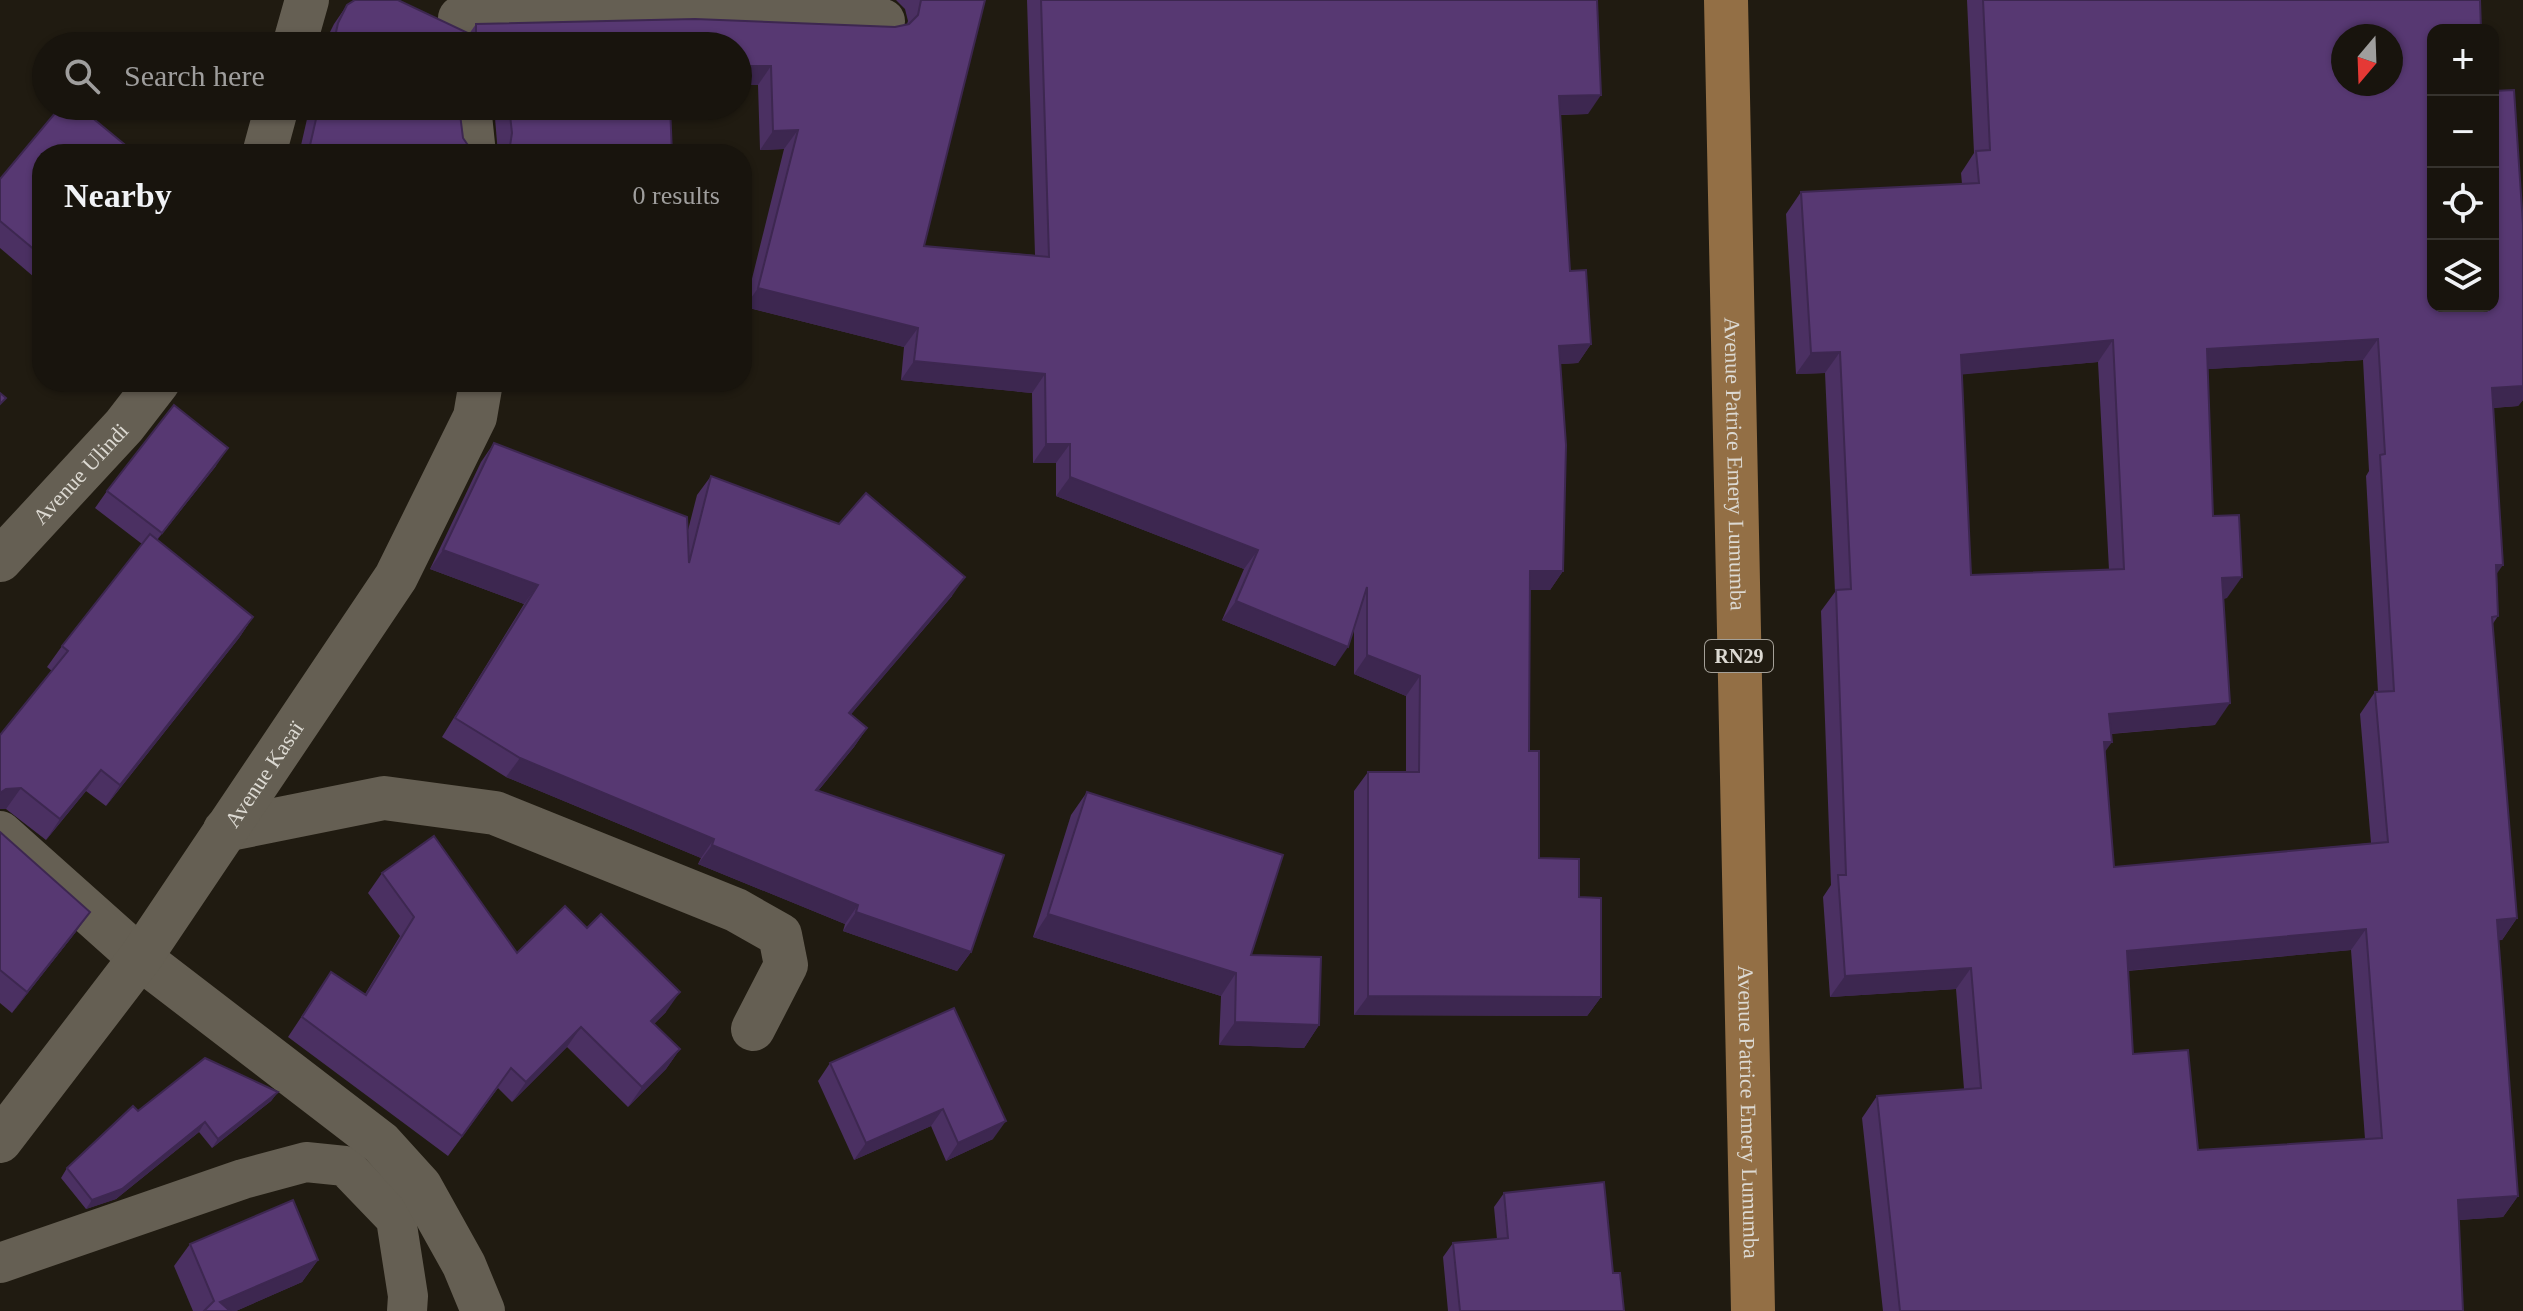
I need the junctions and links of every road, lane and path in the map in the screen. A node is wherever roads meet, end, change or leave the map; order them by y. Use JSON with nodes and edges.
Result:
{"nodes":[{"id":1,"x":307,"y":0,"type":"edge"},
{"id":2,"x":1726,"y":0,"type":"edge"},
{"id":3,"x":459,"y":21,"type":"edge"},
{"id":4,"x":883,"y":21,"type":"dead end"},
{"id":5,"x":298,"y":32,"type":"edge"},
{"id":6,"x":273,"y":120,"type":"edge"},
{"id":7,"x":470,"y":120,"type":"edge"},
{"id":8,"x":267,"y":144,"type":"edge"},
{"id":9,"x":473,"y":144,"type":"edge"},
{"id":10,"x":150,"y":392,"type":"edge"},
{"id":11,"x":479,"y":392,"type":"edge"},
{"id":12,"x":0,"y":560,"type":"edge"},
{"id":13,"x":225,"y":830,"type":"junction"},
{"id":14,"x":0,"y":833,"type":"edge"},
{"id":15,"x":140,"y":958,"type":"junction"},
{"id":16,"x":753,"y":1029,"type":"dead end"},
{"id":17,"x":0,"y":1141,"type":"edge"},
{"id":18,"x":0,"y":1263,"type":"edge"},
{"id":19,"x":407,"y":1311,"type":"edge"},
{"id":20,"x":483,"y":1311,"type":"edge"},
{"id":21,"x":1753,"y":1311,"type":"edge"}],
"edges":[{"from":1,"to":5,"type":"street"},
{"from":2,"to":21,"type":"main road","name":"Avenue Patrice Emery Lumumba","number":"RN29"},
{"from":3,"to":4,"type":"street"},
{"from":6,"to":8,"type":"street"},
{"from":7,"to":9,"type":"street"},
{"from":10,"to":12,"type":"street","name":"Avenue Ulindi"},
{"from":11,"to":13,"type":"street","name":"Avenue Kasaï"},
{"from":13,"to":15,"type":"street","name":"Avenue Kasaï"},
{"from":13,"to":16,"type":"street"},
{"from":14,"to":15,"type":"street"},
{"from":15,"to":17,"type":"street","name":"Avenue Kasaï"},
{"from":15,"to":20,"type":"street"},
{"from":18,"to":19,"type":"lane"}]}
